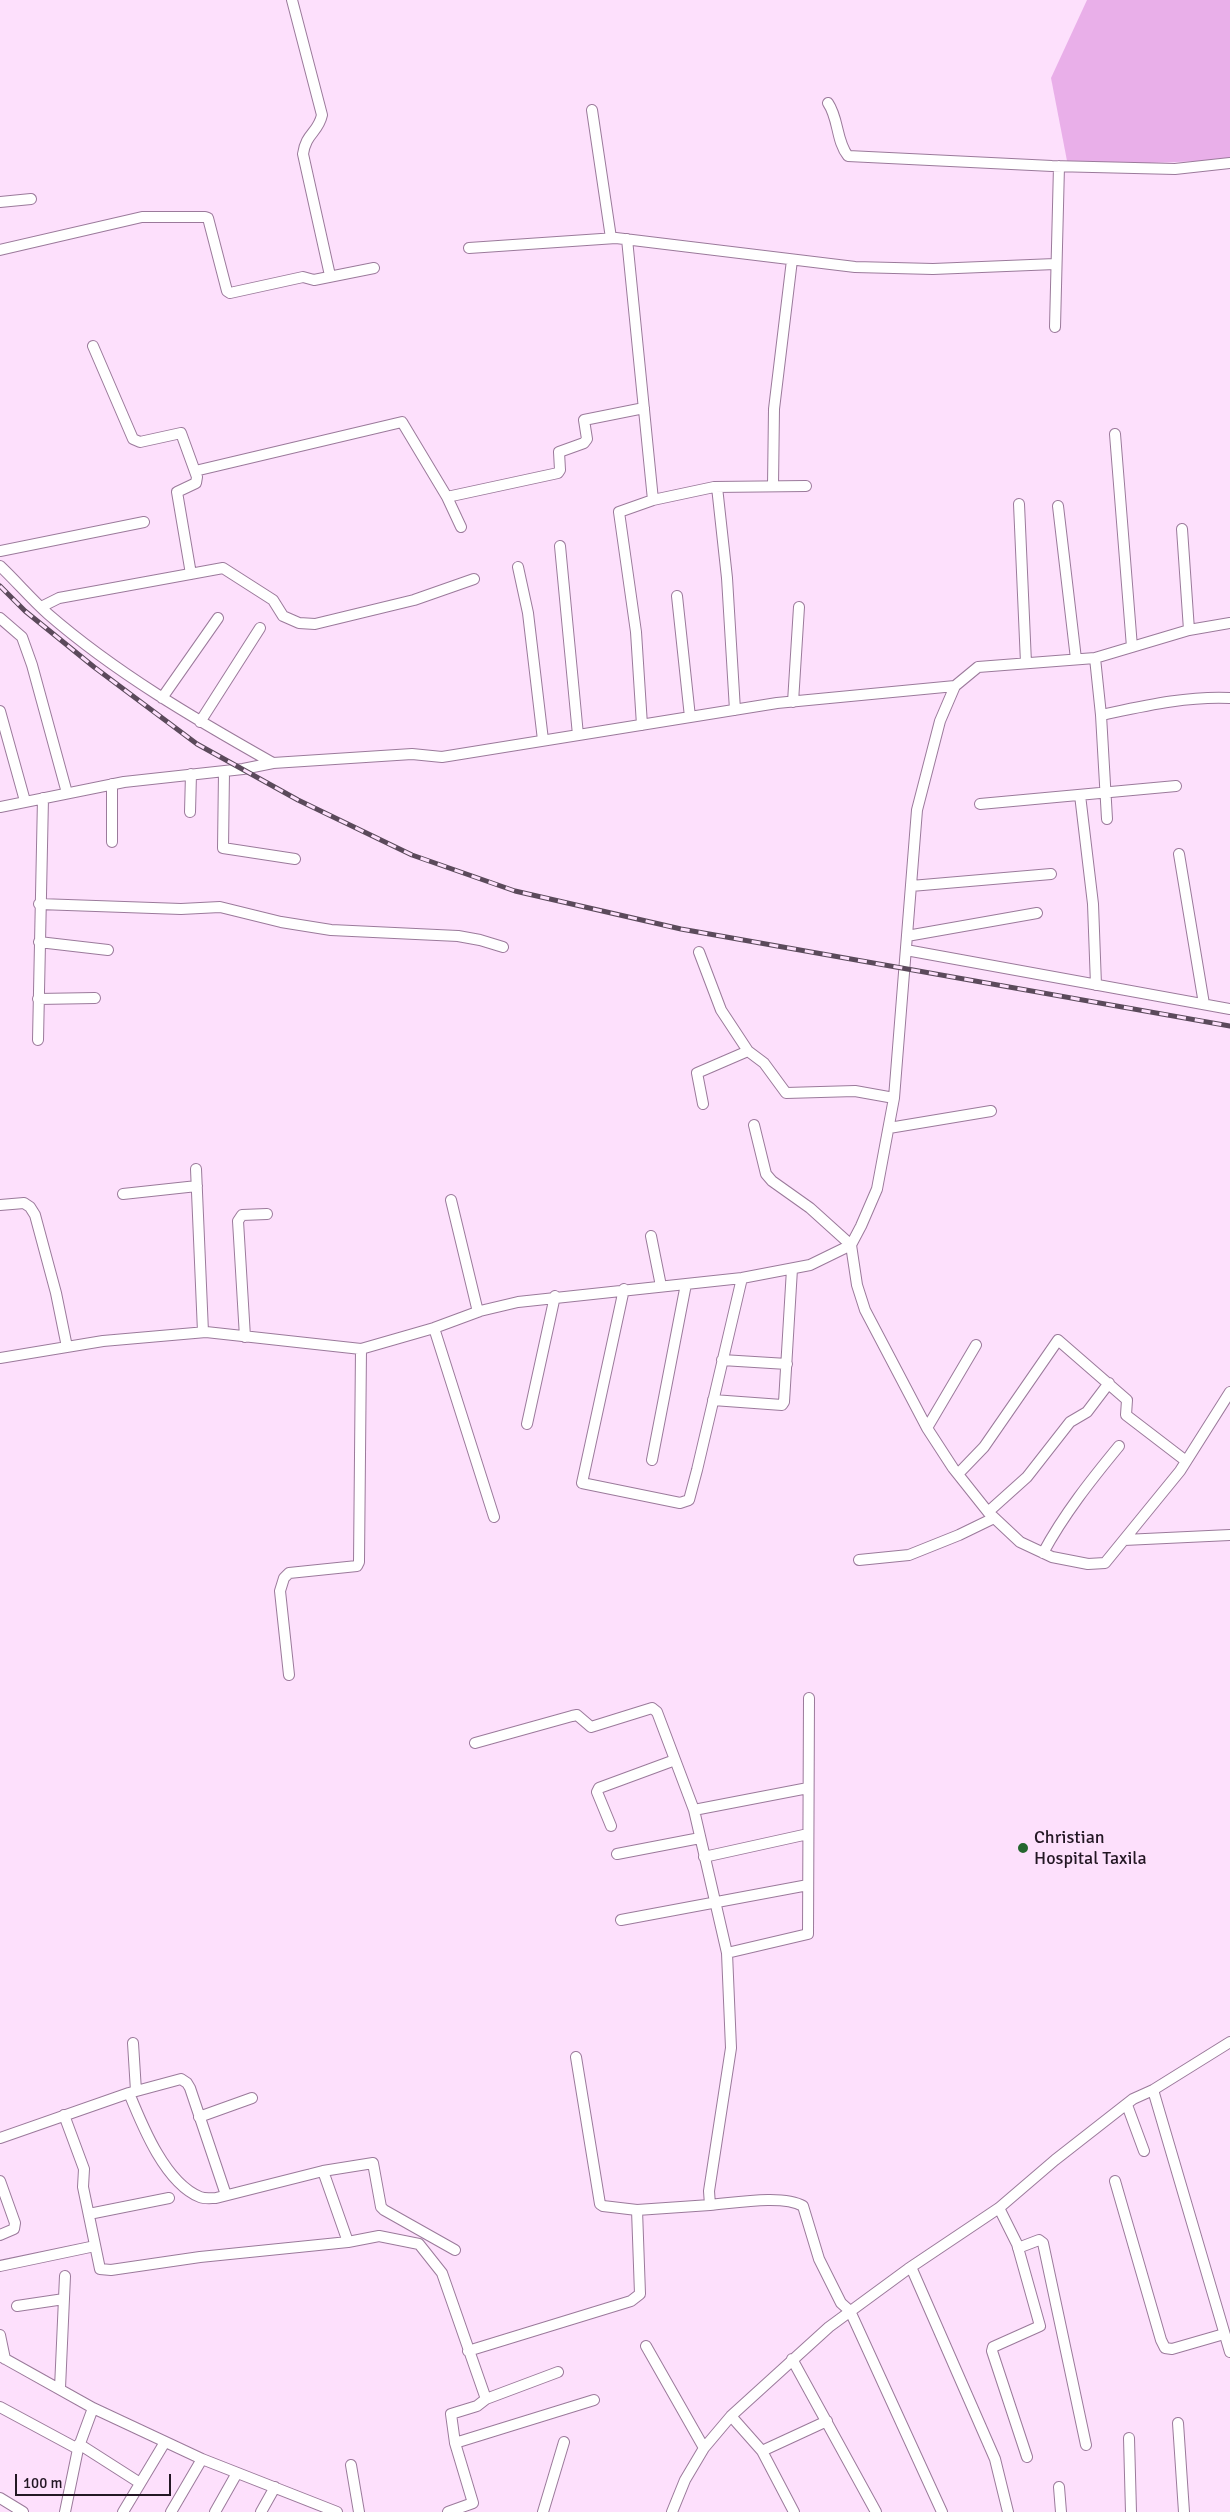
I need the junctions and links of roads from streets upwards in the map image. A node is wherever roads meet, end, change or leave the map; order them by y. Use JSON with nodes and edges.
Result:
{"nodes":[{"id":1,"x":292,"y":0,"type":"edge"},
{"id":2,"x":828,"y":103,"type":"dead end"},
{"id":3,"x":592,"y":110,"type":"dead end"},
{"id":4,"x":1230,"y":163,"type":"edge"},
{"id":5,"x":1059,"y":166,"type":"junction"},
{"id":6,"x":30,"y":199,"type":"dead end"},
{"id":7,"x":0,"y":202,"type":"edge"},
{"id":8,"x":610,"y":238,"type":"junction"},
{"id":9,"x":627,"y":239,"type":"junction"},
{"id":10,"x":469,"y":248,"type":"dead end"},
{"id":11,"x":0,"y":250,"type":"edge"},
{"id":12,"x":792,"y":260,"type":"junction"},
{"id":13,"x":1055,"y":264,"type":"junction"},
{"id":14,"x":374,"y":268,"type":"dead end"},
{"id":15,"x":329,"y":271,"type":"dead end"},
{"id":16,"x":1055,"y":328,"type":"dead end"},
{"id":17,"x":93,"y":346,"type":"dead end"},
{"id":18,"x":644,"y":408,"type":"junction"},
{"id":19,"x":1115,"y":434,"type":"dead end"},
{"id":20,"x":195,"y":472,"type":"junction"},
{"id":21,"x":772,"y":485,"type":"junction"},
{"id":22,"x":806,"y":486,"type":"dead end"},
{"id":23,"x":718,"y":487,"type":"junction"},
{"id":24,"x":446,"y":497,"type":"junction"},
{"id":25,"x":653,"y":500,"type":"junction"},
{"id":26,"x":1018,"y":504,"type":"dead end"},
{"id":27,"x":1058,"y":506,"type":"dead end"},
{"id":28,"x":144,"y":522,"type":"dead end"},
{"id":29,"x":461,"y":527,"type":"dead end"},
{"id":30,"x":1182,"y":529,"type":"dead end"},
{"id":31,"x":560,"y":546,"type":"dead end"},
{"id":32,"x":0,"y":551,"type":"edge"},
{"id":33,"x":0,"y":566,"type":"edge"},
{"id":34,"x":518,"y":567,"type":"dead end"},
{"id":35,"x":191,"y":574,"type":"junction"},
{"id":36,"x":474,"y":579,"type":"dead end"},
{"id":37,"x":677,"y":596,"type":"dead end"},
{"id":38,"x":41,"y":606,"type":"junction"},
{"id":39,"x":799,"y":607,"type":"dead end"},
{"id":40,"x":0,"y":618,"type":"edge"},
{"id":41,"x":218,"y":618,"type":"dead end"},
{"id":42,"x":1230,"y":623,"type":"edge"},
{"id":43,"x":260,"y":628,"type":"dead end"},
{"id":44,"x":1189,"y":630,"type":"junction"},
{"id":45,"x":1132,"y":647,"type":"junction"},
{"id":46,"x":1095,"y":658,"type":"junction"},
{"id":47,"x":1076,"y":659,"type":"junction"},
{"id":48,"x":1026,"y":663,"type":"junction"},
{"id":49,"x":955,"y":686,"type":"junction"},
{"id":50,"x":162,"y":698,"type":"junction"},
{"id":51,"x":1230,"y":698,"type":"edge"},
{"id":52,"x":793,"y":702,"type":"junction"},
{"id":53,"x":735,"y":710,"type":"junction"},
{"id":54,"x":0,"y":711,"type":"edge"},
{"id":55,"x":1101,"y":715,"type":"junction"},
{"id":56,"x":690,"y":717,"type":"junction"},
{"id":57,"x":200,"y":722,"type":"junction"},
{"id":58,"x":642,"y":725,"type":"junction"},
{"id":59,"x":578,"y":735,"type":"junction"},
{"id":60,"x":543,"y":740,"type":"junction"},
{"id":61,"x":273,"y":763,"type":"junction"},
{"id":62,"x":224,"y":772,"type":"junction"},
{"id":63,"x":191,"y":774,"type":"junction"},
{"id":64,"x":112,"y":784,"type":"junction"},
{"id":65,"x":1176,"y":786,"type":"dead end"},
{"id":66,"x":1104,"y":792,"type":"junction"},
{"id":67,"x":67,"y":793,"type":"junction"},
{"id":68,"x":1080,"y":796,"type":"junction"},
{"id":69,"x":43,"y":798,"type":"junction"},
{"id":70,"x":25,"y":801,"type":"junction"},
{"id":71,"x":980,"y":804,"type":"dead end"},
{"id":72,"x":0,"y":807,"type":"edge"},
{"id":73,"x":190,"y":812,"type":"dead end"},
{"id":74,"x":1107,"y":819,"type":"dead end"},
{"id":75,"x":112,"y":842,"type":"dead end"},
{"id":76,"x":1179,"y":854,"type":"dead end"},
{"id":77,"x":295,"y":860,"type":"dead end"},
{"id":78,"x":1051,"y":874,"type":"dead end"},
{"id":79,"x":911,"y":886,"type":"junction"},
{"id":80,"x":39,"y":904,"type":"junction"},
{"id":81,"x":1038,"y":913,"type":"dead end"},
{"id":82,"x":907,"y":936,"type":"junction"},
{"id":83,"x":38,"y":942,"type":"junction"},
{"id":84,"x":503,"y":947,"type":"dead end"},
{"id":85,"x":108,"y":950,"type":"dead end"},
{"id":86,"x":906,"y":950,"type":"junction"},
{"id":87,"x":699,"y":952,"type":"dead end"},
{"id":88,"x":1096,"y":984,"type":"junction"},
{"id":89,"x":95,"y":998,"type":"dead end"},
{"id":90,"x":38,"y":999,"type":"junction"},
{"id":91,"x":1204,"y":1004,"type":"junction"},
{"id":92,"x":1230,"y":1009,"type":"edge"},
{"id":93,"x":38,"y":1040,"type":"dead end"},
{"id":94,"x":748,"y":1051,"type":"junction"},
{"id":95,"x":894,"y":1098,"type":"junction"},
{"id":96,"x":703,"y":1104,"type":"dead end"},
{"id":97,"x":991,"y":1111,"type":"dead end"},
{"id":98,"x":754,"y":1125,"type":"dead end"},
{"id":99,"x":889,"y":1128,"type":"junction"},
{"id":100,"x":196,"y":1169,"type":"dead end"},
{"id":101,"x":197,"y":1186,"type":"junction"},
{"id":102,"x":123,"y":1194,"type":"dead end"},
{"id":103,"x":451,"y":1200,"type":"dead end"},
{"id":104,"x":0,"y":1205,"type":"edge"},
{"id":105,"x":267,"y":1214,"type":"dead end"},
{"id":106,"x":652,"y":1236,"type":"dead end"},
{"id":107,"x":851,"y":1245,"type":"junction"},
{"id":108,"x":792,"y":1269,"type":"junction"},
{"id":109,"x":742,"y":1278,"type":"junction"},
{"id":110,"x":686,"y":1284,"type":"junction"},
{"id":111,"x":661,"y":1286,"type":"junction"},
{"id":112,"x":624,"y":1289,"type":"junction"},
{"id":113,"x":555,"y":1296,"type":"junction"},
{"id":114,"x":478,"y":1312,"type":"junction"},
{"id":115,"x":434,"y":1328,"type":"junction"},
{"id":116,"x":203,"y":1332,"type":"junction"},
{"id":117,"x":245,"y":1337,"type":"junction"},
{"id":118,"x":976,"y":1345,"type":"dead end"},
{"id":119,"x":67,"y":1347,"type":"junction"},
{"id":120,"x":361,"y":1349,"type":"junction"},
{"id":121,"x":0,"y":1358,"type":"edge"},
{"id":122,"x":722,"y":1360,"type":"junction"},
{"id":123,"x":787,"y":1364,"type":"junction"},
{"id":124,"x":1109,"y":1383,"type":"junction"},
{"id":125,"x":1230,"y":1392,"type":"edge"},
{"id":126,"x":713,"y":1400,"type":"junction"},
{"id":127,"x":527,"y":1424,"type":"dead end"},
{"id":128,"x":927,"y":1428,"type":"junction"},
{"id":129,"x":1120,"y":1446,"type":"dead end"},
{"id":130,"x":652,"y":1460,"type":"dead end"},
{"id":131,"x":1186,"y":1461,"type":"junction"},
{"id":132,"x":958,"y":1474,"type":"junction"},
{"id":133,"x":991,"y":1515,"type":"junction"},
{"id":134,"x":494,"y":1517,"type":"dead end"},
{"id":135,"x":1230,"y":1535,"type":"edge"},
{"id":136,"x":1124,"y":1540,"type":"junction"},
{"id":137,"x":1043,"y":1553,"type":"junction"},
{"id":138,"x":859,"y":1560,"type":"dead end"},
{"id":139,"x":289,"y":1675,"type":"dead end"},
{"id":140,"x":809,"y":1698,"type":"dead end"},
{"id":141,"x":475,"y":1742,"type":"dead end"},
{"id":142,"x":675,"y":1760,"type":"junction"},
{"id":143,"x":808,"y":1788,"type":"junction"},
{"id":144,"x":694,"y":1810,"type":"junction"},
{"id":145,"x":611,"y":1826,"type":"dead end"},
{"id":146,"x":808,"y":1834,"type":"junction"},
{"id":147,"x":700,"y":1838,"type":"junction"},
{"id":148,"x":617,"y":1854,"type":"dead end"},
{"id":149,"x":704,"y":1856,"type":"junction"},
{"id":150,"x":808,"y":1885,"type":"junction"},
{"id":151,"x":716,"y":1902,"type":"junction"},
{"id":152,"x":620,"y":1920,"type":"dead end"},
{"id":153,"x":727,"y":1953,"type":"junction"},
{"id":154,"x":1230,"y":2042,"type":"edge"},
{"id":155,"x":133,"y":2043,"type":"dead end"},
{"id":156,"x":576,"y":2057,"type":"dead end"},
{"id":157,"x":1152,"y":2090,"type":"junction"},
{"id":158,"x":132,"y":2092,"type":"junction"},
{"id":159,"x":252,"y":2098,"type":"dead end"},
{"id":160,"x":1127,"y":2105,"type":"junction"},
{"id":161,"x":64,"y":2115,"type":"junction"},
{"id":162,"x":199,"y":2117,"type":"junction"},
{"id":163,"x":0,"y":2138,"type":"edge"},
{"id":164,"x":1144,"y":2151,"type":"dead end"},
{"id":165,"x":323,"y":2171,"type":"junction"},
{"id":166,"x":1115,"y":2181,"type":"dead end"},
{"id":167,"x":1,"y":2186,"type":"edge"},
{"id":168,"x":226,"y":2195,"type":"junction"},
{"id":169,"x":169,"y":2198,"type":"dead end"},
{"id":170,"x":710,"y":2205,"type":"junction"},
{"id":171,"x":999,"y":2208,"type":"junction"},
{"id":172,"x":637,"y":2210,"type":"junction"},
{"id":173,"x":88,"y":2214,"type":"junction"},
{"id":174,"x":0,"y":2235,"type":"edge"},
{"id":175,"x":348,"y":2242,"type":"junction"},
{"id":176,"x":95,"y":2246,"type":"junction"},
{"id":177,"x":1018,"y":2248,"type":"junction"},
{"id":178,"x":456,"y":2250,"type":"dead end"},
{"id":179,"x":0,"y":2266,"type":"edge"},
{"id":180,"x":911,"y":2267,"type":"junction"},
{"id":181,"x":65,"y":2276,"type":"dead end"},
{"id":182,"x":64,"y":2299,"type":"junction"},
{"id":183,"x":17,"y":2306,"type":"dead end"},
{"id":184,"x":850,"y":2311,"type":"junction"},
{"id":185,"x":1224,"y":2334,"type":"junction"},
{"id":186,"x":0,"y":2335,"type":"edge"},
{"id":187,"x":646,"y":2346,"type":"dead end"},
{"id":188,"x":468,"y":2350,"type":"junction"},
{"id":189,"x":1230,"y":2352,"type":"edge"},
{"id":190,"x":3,"y":2357,"type":"edge"},
{"id":191,"x":792,"y":2360,"type":"junction"},
{"id":192,"x":558,"y":2372,"type":"dead end"},
{"id":193,"x":60,"y":2388,"type":"junction"},
{"id":194,"x":486,"y":2399,"type":"junction"},
{"id":195,"x":594,"y":2400,"type":"dead end"},
{"id":196,"x":0,"y":2408,"type":"edge"},
{"id":197,"x":93,"y":2408,"type":"junction"},
{"id":198,"x":731,"y":2416,"type":"junction"},
{"id":199,"x":827,"y":2421,"type":"junction"},
{"id":200,"x":1178,"y":2423,"type":"dead end"},
{"id":201,"x":1129,"y":2438,"type":"dead end"},
{"id":202,"x":166,"y":2442,"type":"junction"},
{"id":203,"x":564,"y":2442,"type":"dead end"},
{"id":204,"x":456,"y":2443,"type":"junction"},
{"id":205,"x":1086,"y":2445,"type":"dead end"},
{"id":206,"x":79,"y":2446,"type":"junction"},
{"id":207,"x":704,"y":2448,"type":"junction"},
{"id":208,"x":762,"y":2451,"type":"junction"},
{"id":209,"x":1027,"y":2457,"type":"dead end"},
{"id":210,"x":202,"y":2459,"type":"junction"},
{"id":211,"x":351,"y":2464,"type":"dead end"},
{"id":212,"x":237,"y":2473,"type":"junction"},
{"id":213,"x":140,"y":2484,"type":"junction"},
{"id":214,"x":275,"y":2487,"type":"junction"},
{"id":215,"x":1059,"y":2487,"type":"dead end"},
{"id":216,"x":0,"y":2498,"type":"edge"},
{"id":217,"x":674,"y":2511,"type":"edge"},
{"id":218,"x":23,"y":2512,"type":"edge"},
{"id":219,"x":65,"y":2512,"type":"edge"},
{"id":220,"x":123,"y":2512,"type":"edge"},
{"id":221,"x":171,"y":2512,"type":"edge"},
{"id":222,"x":215,"y":2512,"type":"edge"},
{"id":223,"x":261,"y":2512,"type":"edge"},
{"id":224,"x":337,"y":2512,"type":"edge"},
{"id":225,"x":360,"y":2512,"type":"edge"},
{"id":226,"x":448,"y":2512,"type":"edge"},
{"id":227,"x":543,"y":2512,"type":"edge"},
{"id":228,"x":794,"y":2512,"type":"edge"},
{"id":229,"x":876,"y":2512,"type":"edge"},
{"id":230,"x":942,"y":2512,"type":"edge"},
{"id":231,"x":1008,"y":2512,"type":"edge"},
{"id":232,"x":1061,"y":2512,"type":"edge"},
{"id":233,"x":1131,"y":2512,"type":"edge"},
{"id":234,"x":1184,"y":2512,"type":"edge"}],
"edges":[{"from":1,"to":15,"type":"street"},
{"from":2,"to":5,"type":"street"},
{"from":3,"to":8,"type":"street"},
{"from":4,"to":5,"type":"street"},
{"from":5,"to":13,"type":"street"},
{"from":6,"to":7,"type":"street"},
{"from":8,"to":9,"type":"street"},
{"from":8,"to":10,"type":"street"},
{"from":9,"to":12,"type":"street"},
{"from":9,"to":18,"type":"street"},
{"from":11,"to":14,"type":"street"},
{"from":12,"to":13,"type":"street"},
{"from":12,"to":21,"type":"street"},
{"from":13,"to":16,"type":"street"},
{"from":17,"to":20,"type":"street"},
{"from":18,"to":24,"type":"street"},
{"from":18,"to":25,"type":"street"},
{"from":19,"to":45,"type":"street"},
{"from":20,"to":24,"type":"street"},
{"from":20,"to":35,"type":"street"},
{"from":21,"to":22,"type":"street"},
{"from":21,"to":23,"type":"street"},
{"from":23,"to":25,"type":"street"},
{"from":23,"to":53,"type":"street"},
{"from":24,"to":29,"type":"street"},
{"from":25,"to":58,"type":"street"},
{"from":26,"to":48,"type":"street"},
{"from":27,"to":47,"type":"street"},
{"from":28,"to":32,"type":"street"},
{"from":30,"to":44,"type":"street"},
{"from":31,"to":59,"type":"street"},
{"from":33,"to":38,"type":"street"},
{"from":34,"to":60,"type":"street"},
{"from":35,"to":36,"type":"street"},
{"from":35,"to":38,"type":"street"},
{"from":37,"to":56,"type":"street"},
{"from":38,"to":50,"type":"street"},
{"from":39,"to":52,"type":"street"},
{"from":40,"to":67,"type":"street"},
{"from":41,"to":50,"type":"street"},
{"from":42,"to":44,"type":"street"},
{"from":43,"to":57,"type":"street"},
{"from":44,"to":45,"type":"street"},
{"from":45,"to":46,"type":"street"},
{"from":46,"to":47,"type":"street"},
{"from":46,"to":55,"type":"street"},
{"from":47,"to":48,"type":"street"},
{"from":48,"to":49,"type":"street"},
{"from":49,"to":52,"type":"street"},
{"from":49,"to":79,"type":"street"},
{"from":50,"to":57,"type":"street"},
{"from":51,"to":55,"type":"street"},
{"from":52,"to":53,"type":"street"},
{"from":53,"to":56,"type":"street"},
{"from":54,"to":70,"type":"street"},
{"from":55,"to":66,"type":"street"},
{"from":56,"to":58,"type":"street"},
{"from":57,"to":61,"type":"street"},
{"from":58,"to":59,"type":"street"},
{"from":59,"to":60,"type":"street"},
{"from":60,"to":61,"type":"street"},
{"from":61,"to":62,"type":"street"},
{"from":62,"to":63,"type":"street"},
{"from":62,"to":77,"type":"street"},
{"from":63,"to":64,"type":"street"},
{"from":63,"to":73,"type":"street"},
{"from":64,"to":67,"type":"street"},
{"from":64,"to":75,"type":"street"},
{"from":65,"to":66,"type":"street"},
{"from":66,"to":68,"type":"street"},
{"from":66,"to":74,"type":"street"},
{"from":67,"to":69,"type":"street"},
{"from":68,"to":71,"type":"street"},
{"from":68,"to":88,"type":"street"},
{"from":69,"to":70,"type":"street"},
{"from":69,"to":80,"type":"street"},
{"from":70,"to":72,"type":"street"},
{"from":76,"to":91,"type":"street"},
{"from":78,"to":79,"type":"street"},
{"from":79,"to":82,"type":"street"},
{"from":80,"to":83,"type":"street"},
{"from":80,"to":84,"type":"street"},
{"from":81,"to":82,"type":"street"},
{"from":82,"to":86,"type":"street"},
{"from":83,"to":85,"type":"street"},
{"from":83,"to":90,"type":"street"},
{"from":86,"to":88,"type":"street"},
{"from":86,"to":95,"type":"street"},
{"from":87,"to":94,"type":"street"},
{"from":88,"to":91,"type":"street"},
{"from":89,"to":90,"type":"street"},
{"from":90,"to":93,"type":"street"},
{"from":91,"to":92,"type":"street"},
{"from":94,"to":95,"type":"street"},
{"from":94,"to":96,"type":"street"},
{"from":95,"to":99,"type":"street"},
{"from":97,"to":99,"type":"street"},
{"from":98,"to":107,"type":"street"},
{"from":99,"to":107,"type":"street"},
{"from":100,"to":101,"type":"street"},
{"from":101,"to":102,"type":"street"},
{"from":101,"to":116,"type":"street"},
{"from":103,"to":114,"type":"street"},
{"from":104,"to":119,"type":"street"},
{"from":105,"to":117,"type":"street"},
{"from":106,"to":111,"type":"street"},
{"from":107,"to":108,"type":"street"},
{"from":107,"to":128,"type":"street"},
{"from":108,"to":109,"type":"street"},
{"from":108,"to":123,"type":"street"},
{"from":109,"to":110,"type":"street"},
{"from":109,"to":122,"type":"street"},
{"from":110,"to":111,"type":"street"},
{"from":110,"to":130,"type":"street"},
{"from":111,"to":112,"type":"street"},
{"from":112,"to":113,"type":"street"},
{"from":112,"to":126,"type":"street"},
{"from":113,"to":114,"type":"street"},
{"from":113,"to":127,"type":"street"},
{"from":114,"to":115,"type":"street"},
{"from":115,"to":120,"type":"street"},
{"from":115,"to":134,"type":"street"},
{"from":116,"to":117,"type":"street"},
{"from":116,"to":119,"type":"street"},
{"from":117,"to":120,"type":"street"},
{"from":118,"to":128,"type":"street"},
{"from":119,"to":121,"type":"street"},
{"from":120,"to":139,"type":"street"},
{"from":122,"to":123,"type":"street"},
{"from":122,"to":126,"type":"street"},
{"from":123,"to":126,"type":"street"},
{"from":124,"to":131,"type":"street"},
{"from":124,"to":132,"type":"street"},
{"from":124,"to":133,"type":"street"},
{"from":125,"to":131,"type":"street"},
{"from":128,"to":132,"type":"street"},
{"from":129,"to":137,"type":"street"},
{"from":131,"to":136,"type":"street"},
{"from":132,"to":133,"type":"street"},
{"from":133,"to":137,"type":"street"},
{"from":133,"to":138,"type":"street"},
{"from":135,"to":136,"type":"street"},
{"from":136,"to":137,"type":"street"},
{"from":140,"to":143,"type":"street"},
{"from":141,"to":142,"type":"street"},
{"from":142,"to":144,"type":"street"},
{"from":142,"to":145,"type":"street"},
{"from":143,"to":144,"type":"street"},
{"from":143,"to":146,"type":"street"},
{"from":144,"to":147,"type":"street"},
{"from":146,"to":149,"type":"street"},
{"from":146,"to":150,"type":"street"},
{"from":147,"to":148,"type":"street"},
{"from":147,"to":149,"type":"street"},
{"from":149,"to":151,"type":"street"},
{"from":150,"to":151,"type":"street"},
{"from":150,"to":153,"type":"street"},
{"from":151,"to":152,"type":"street"},
{"from":151,"to":153,"type":"street"},
{"from":153,"to":170,"type":"street"},
{"from":154,"to":157,"type":"street"},
{"from":155,"to":158,"type":"street"},
{"from":156,"to":172,"type":"street"},
{"from":157,"to":160,"type":"street"},
{"from":157,"to":185,"type":"street"},
{"from":158,"to":161,"type":"street"},
{"from":158,"to":162,"type":"street"},
{"from":158,"to":168,"type":"street"},
{"from":159,"to":162,"type":"street"},
{"from":160,"to":164,"type":"street"},
{"from":160,"to":171,"type":"street"},
{"from":161,"to":163,"type":"street"},
{"from":161,"to":173,"type":"street"},
{"from":162,"to":168,"type":"street"},
{"from":165,"to":168,"type":"street"},
{"from":165,"to":175,"type":"street"},
{"from":165,"to":178,"type":"street"},
{"from":166,"to":185,"type":"street"},
{"from":167,"to":174,"type":"street"},
{"from":169,"to":173,"type":"street"},
{"from":170,"to":172,"type":"street"},
{"from":170,"to":184,"type":"street"},
{"from":171,"to":177,"type":"street"},
{"from":171,"to":180,"type":"street"},
{"from":172,"to":188,"type":"street"},
{"from":173,"to":176,"type":"street"},
{"from":175,"to":176,"type":"street"},
{"from":175,"to":188,"type":"street"},
{"from":176,"to":179,"type":"street"},
{"from":177,"to":205,"type":"street"},
{"from":177,"to":209,"type":"street"},
{"from":180,"to":184,"type":"street"},
{"from":180,"to":231,"type":"street"},
{"from":181,"to":182,"type":"street"},
{"from":182,"to":183,"type":"street"},
{"from":182,"to":193,"type":"street"},
{"from":184,"to":191,"type":"street"},
{"from":184,"to":230,"type":"street"},
{"from":185,"to":189,"type":"street"},
{"from":186,"to":190,"type":"street"},
{"from":187,"to":207,"type":"street"},
{"from":188,"to":194,"type":"street"},
{"from":190,"to":193,"type":"street"},
{"from":191,"to":198,"type":"street"},
{"from":191,"to":199,"type":"street"},
{"from":192,"to":194,"type":"street"},
{"from":193,"to":197,"type":"street"},
{"from":194,"to":204,"type":"street"},
{"from":195,"to":204,"type":"street"},
{"from":196,"to":206,"type":"street"},
{"from":197,"to":202,"type":"street"},
{"from":197,"to":206,"type":"street"},
{"from":198,"to":207,"type":"street"},
{"from":198,"to":208,"type":"street"},
{"from":199,"to":208,"type":"street"},
{"from":199,"to":229,"type":"street"},
{"from":200,"to":234,"type":"street"},
{"from":201,"to":233,"type":"street"},
{"from":202,"to":210,"type":"street"},
{"from":202,"to":213,"type":"street"},
{"from":203,"to":227,"type":"street"},
{"from":204,"to":226,"type":"street"},
{"from":206,"to":213,"type":"street"},
{"from":206,"to":219,"type":"street"},
{"from":207,"to":217,"type":"street"},
{"from":208,"to":228,"type":"street"},
{"from":210,"to":212,"type":"street"},
{"from":210,"to":221,"type":"street"},
{"from":211,"to":225,"type":"street"},
{"from":212,"to":214,"type":"street"},
{"from":212,"to":222,"type":"street"},
{"from":213,"to":220,"type":"street"},
{"from":214,"to":223,"type":"street"},
{"from":214,"to":224,"type":"street"},
{"from":215,"to":232,"type":"street"},
{"from":216,"to":218,"type":"street"}]}
